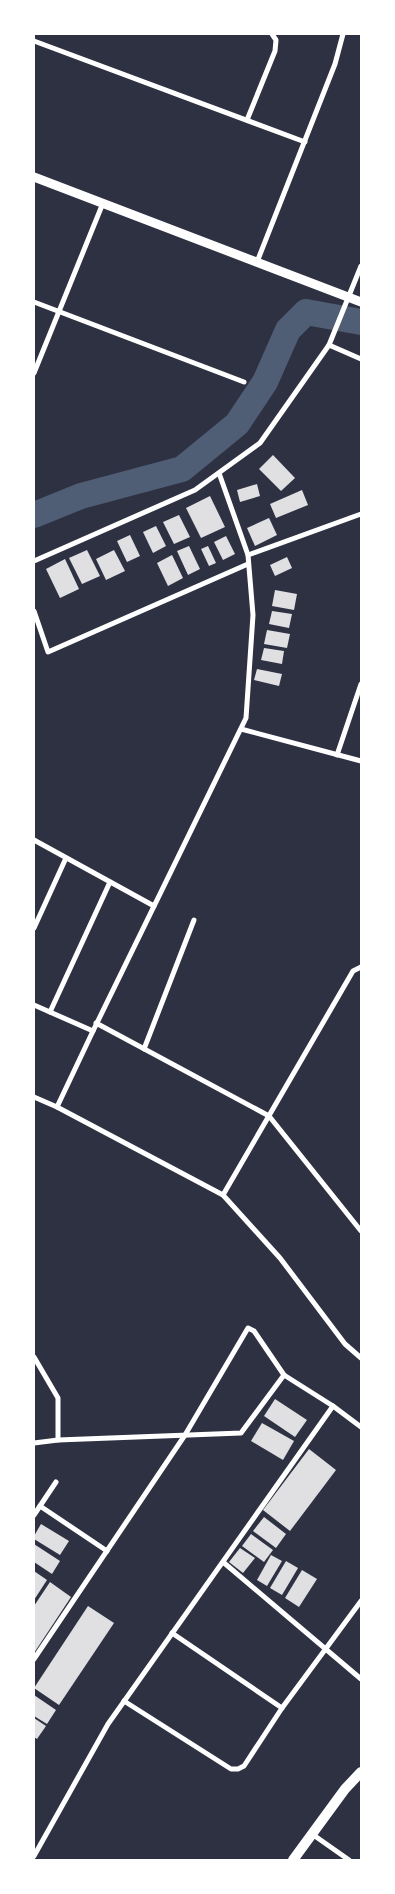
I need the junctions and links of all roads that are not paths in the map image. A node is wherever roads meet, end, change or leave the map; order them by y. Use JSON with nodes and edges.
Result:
{"nodes":[{"id":1,"x":272,"y":34,"type":"edge"},
{"id":2,"x":343,"y":34,"type":"edge"},
{"id":3,"x":34,"y":41,"type":"edge"},
{"id":4,"x":247,"y":120,"type":"junction"},
{"id":5,"x":305,"y":142,"type":"junction"},
{"id":6,"x":34,"y":178,"type":"edge"},
{"id":7,"x":103,"y":203,"type":"junction"},
{"id":8,"x":257,"y":262,"type":"junction"},
{"id":9,"x":361,"y":266,"type":"edge"},
{"id":10,"x":348,"y":297,"type":"junction"},
{"id":11,"x":34,"y":302,"type":"edge"},
{"id":12,"x":361,"y":302,"type":"edge"},
{"id":13,"x":59,"y":311,"type":"junction"},
{"id":14,"x":329,"y":345,"type":"junction"},
{"id":15,"x":361,"y":359,"type":"edge"},
{"id":16,"x":34,"y":373,"type":"edge"},
{"id":17,"x":244,"y":382,"type":"dead end"},
{"id":18,"x":219,"y":473,"type":"junction"},
{"id":19,"x":361,"y":514,"type":"edge"},
{"id":20,"x":248,"y":555,"type":"junction"},
{"id":21,"x":34,"y":561,"type":"edge"},
{"id":22,"x":248,"y":564,"type":"junction"},
{"id":23,"x":34,"y":611,"type":"edge"},
{"id":24,"x":361,"y":684,"type":"edge"},
{"id":25,"x":241,"y":729,"type":"junction"},
{"id":26,"x":337,"y":755,"type":"junction"},
{"id":27,"x":361,"y":761,"type":"edge"},
{"id":28,"x":34,"y":840,"type":"edge"},
{"id":29,"x":66,"y":858,"type":"junction"},
{"id":30,"x":110,"y":882,"type":"junction"},
{"id":31,"x":154,"y":906,"type":"junction"},
{"id":32,"x":194,"y":920,"type":"dead end"},
{"id":33,"x":34,"y":928,"type":"edge"},
{"id":34,"x":361,"y":967,"type":"edge"},
{"id":35,"x":34,"y":1005,"type":"edge"},
{"id":36,"x":50,"y":1012,"type":"junction"},
{"id":37,"x":96,"y":1023,"type":"junction"},
{"id":38,"x":93,"y":1031,"type":"junction"},
{"id":39,"x":144,"y":1049,"type":"junction"},
{"id":40,"x":34,"y":1097,"type":"edge"},
{"id":41,"x":57,"y":1107,"type":"junction"},
{"id":42,"x":268,"y":1116,"type":"junction"},
{"id":43,"x":223,"y":1195,"type":"junction"},
{"id":44,"x":361,"y":1231,"type":"edge"},
{"id":45,"x":34,"y":1357,"type":"edge"},
{"id":46,"x":361,"y":1358,"type":"edge"},
{"id":47,"x":284,"y":1375,"type":"junction"},
{"id":48,"x":333,"y":1406,"type":"junction"},
{"id":49,"x":361,"y":1426,"type":"edge"},
{"id":50,"x":185,"y":1435,"type":"junction"},
{"id":51,"x":58,"y":1440,"type":"junction"},
{"id":52,"x":34,"y":1443,"type":"edge"},
{"id":53,"x":56,"y":1482,"type":"dead end"},
{"id":54,"x":40,"y":1506,"type":"junction"},
{"id":55,"x":34,"y":1516,"type":"edge"},
{"id":56,"x":107,"y":1551,"type":"junction"},
{"id":57,"x":223,"y":1562,"type":"junction"},
{"id":58,"x":361,"y":1601,"type":"edge"},
{"id":59,"x":172,"y":1633,"type":"junction"},
{"id":60,"x":326,"y":1648,"type":"junction"},
{"id":61,"x":34,"y":1659,"type":"edge"},
{"id":62,"x":361,"y":1678,"type":"edge"},
{"id":63,"x":124,"y":1701,"type":"junction"},
{"id":64,"x":282,"y":1708,"type":"junction"},
{"id":65,"x":361,"y":1773,"type":"edge"},
{"id":66,"x":312,"y":1834,"type":"junction"},
{"id":67,"x":34,"y":1856,"type":"edge"},
{"id":68,"x":292,"y":1860,"type":"edge"},
{"id":69,"x":349,"y":1860,"type":"edge"}],
"edges":[{"from":1,"to":4,"type":"street"},
{"from":2,"to":5,"type":"street"},
{"from":3,"to":4,"type":"street"},
{"from":4,"to":5,"type":"street"},
{"from":5,"to":8,"type":"street"},
{"from":6,"to":7,"type":"street"},
{"from":7,"to":8,"type":"street"},
{"from":7,"to":13,"type":"street"},
{"from":8,"to":10,"type":"street"},
{"from":9,"to":10,"type":"street"},
{"from":10,"to":12,"type":"street"},
{"from":10,"to":14,"type":"street"},
{"from":11,"to":13,"type":"street"},
{"from":13,"to":16,"type":"street"},
{"from":13,"to":17,"type":"street"},
{"from":14,"to":15,"type":"street"},
{"from":14,"to":18,"type":"street"},
{"from":18,"to":20,"type":"street"},
{"from":18,"to":21,"type":"street"},
{"from":19,"to":20,"type":"street"},
{"from":20,"to":22,"type":"street"},
{"from":22,"to":23,"type":"street"},
{"from":22,"to":25,"type":"street"},
{"from":24,"to":26,"type":"street"},
{"from":25,"to":26,"type":"street"},
{"from":25,"to":31,"type":"street"},
{"from":26,"to":27,"type":"street"},
{"from":28,"to":29,"type":"street"},
{"from":29,"to":30,"type":"street"},
{"from":29,"to":33,"type":"street"},
{"from":30,"to":31,"type":"street"},
{"from":30,"to":36,"type":"street"},
{"from":31,"to":37,"type":"street"},
{"from":32,"to":39,"type":"street"},
{"from":34,"to":42,"type":"street"},
{"from":35,"to":36,"type":"street"},
{"from":36,"to":38,"type":"street"},
{"from":37,"to":38,"type":"street"},
{"from":37,"to":39,"type":"street"},
{"from":38,"to":41,"type":"street"},
{"from":39,"to":42,"type":"street"},
{"from":40,"to":41,"type":"street"},
{"from":41,"to":43,"type":"street"},
{"from":42,"to":43,"type":"street"},
{"from":42,"to":44,"type":"street"},
{"from":43,"to":46,"type":"street"},
{"from":45,"to":51,"type":"street"},
{"from":47,"to":48,"type":"street"},
{"from":47,"to":50,"type":"street"},
{"from":47,"to":50,"type":"street"},
{"from":48,"to":49,"type":"street"},
{"from":48,"to":57,"type":"street"},
{"from":50,"to":51,"type":"street"},
{"from":50,"to":56,"type":"street"},
{"from":51,"to":52,"type":"street"},
{"from":53,"to":54,"type":"street"},
{"from":54,"to":55,"type":"street"},
{"from":54,"to":56,"type":"street"},
{"from":56,"to":61,"type":"street"},
{"from":57,"to":59,"type":"street"},
{"from":57,"to":60,"type":"street"},
{"from":58,"to":60,"type":"street"},
{"from":59,"to":63,"type":"street"},
{"from":59,"to":64,"type":"street"},
{"from":60,"to":62,"type":"street"},
{"from":60,"to":64,"type":"street"},
{"from":63,"to":64,"type":"street"},
{"from":63,"to":67,"type":"street"},
{"from":65,"to":66,"type":"main road"},
{"from":66,"to":68,"type":"main road"},
{"from":66,"to":69,"type":"street"}]}
